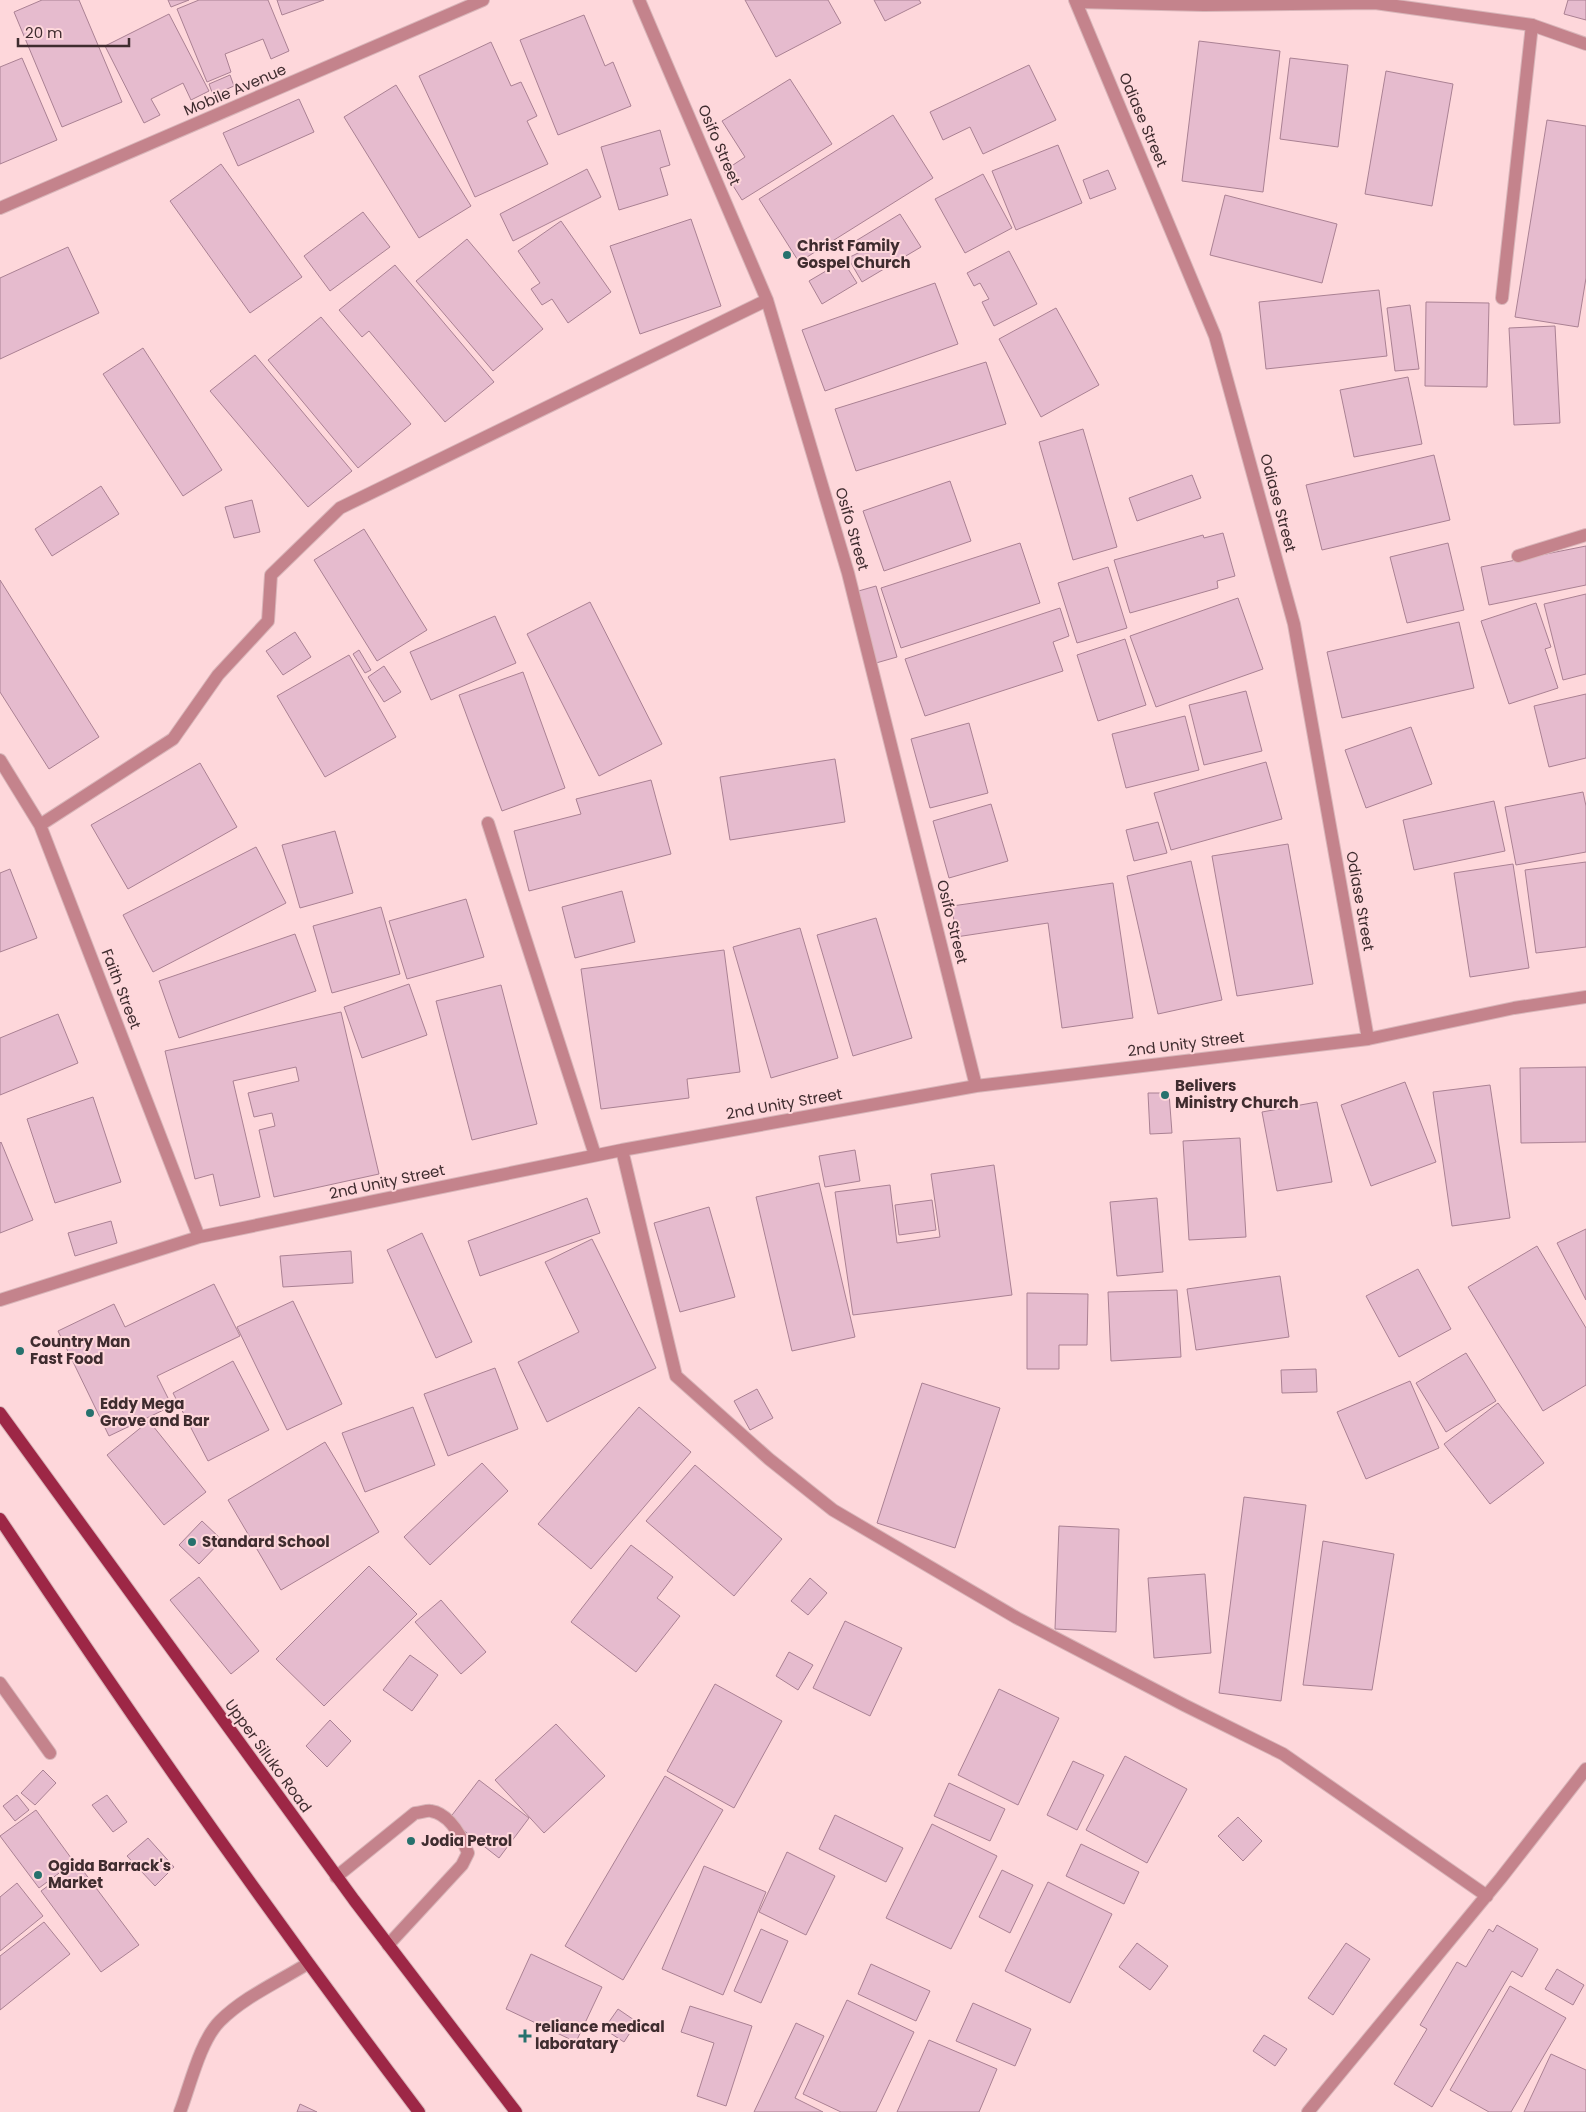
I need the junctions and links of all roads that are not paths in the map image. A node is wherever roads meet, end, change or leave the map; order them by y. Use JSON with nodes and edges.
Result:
{"nodes":[{"id":1,"x":483,"y":0,"type":"edge"},
{"id":2,"x":639,"y":0,"type":"edge"},
{"id":3,"x":1075,"y":1,"type":"edge"},
{"id":4,"x":1532,"y":25,"type":"junction"},
{"id":5,"x":1586,"y":44,"type":"edge"},
{"id":6,"x":0,"y":208,"type":"edge"},
{"id":7,"x":1502,"y":298,"type":"dead end"},
{"id":8,"x":768,"y":300,"type":"junction"},
{"id":9,"x":1586,"y":535,"type":"edge"},
{"id":10,"x":1518,"y":556,"type":"dead end"},
{"id":11,"x":0,"y":760,"type":"edge"},
{"id":12,"x":488,"y":823,"type":"dead end"},
{"id":13,"x":40,"y":825,"type":"junction"},
{"id":14,"x":1586,"y":997,"type":"edge"},
{"id":15,"x":1368,"y":1039,"type":"junction"},
{"id":16,"x":976,"y":1086,"type":"junction"},
{"id":17,"x":622,"y":1150,"type":"junction"},
{"id":18,"x":595,"y":1155,"type":"junction"},
{"id":19,"x":199,"y":1237,"type":"junction"},
{"id":20,"x":0,"y":1300,"type":"edge"},
{"id":21,"x":0,"y":1413,"type":"edge"},
{"id":22,"x":0,"y":1519,"type":"edge"},
{"id":23,"x":0,"y":1683,"type":"edge"},
{"id":24,"x":50,"y":1753,"type":"dead end"},
{"id":25,"x":1586,"y":1769,"type":"edge"},
{"id":26,"x":336,"y":1877,"type":"junction"},
{"id":27,"x":1487,"y":1896,"type":"junction"},
{"id":28,"x":388,"y":1945,"type":"junction"},
{"id":29,"x":307,"y":1964,"type":"junction"},
{"id":30,"x":180,"y":2112,"type":"edge"},
{"id":31,"x":419,"y":2112,"type":"edge"},
{"id":32,"x":516,"y":2112,"type":"edge"},
{"id":33,"x":1308,"y":2112,"type":"edge"}],
"edges":[{"from":1,"to":6,"type":"street","name":"Mobile Avenue"},
{"from":2,"to":8,"type":"street","name":"Osifo Street"},
{"from":3,"to":4,"type":"street"},
{"from":3,"to":15,"type":"street","name":"Odiase Street"},
{"from":4,"to":5,"type":"street"},
{"from":4,"to":7,"type":"street"},
{"from":8,"to":13,"type":"street"},
{"from":8,"to":16,"type":"street","name":"Osifo Street"},
{"from":9,"to":10,"type":"street"},
{"from":11,"to":13,"type":"street","name":"Faith Street"},
{"from":12,"to":18,"type":"street"},
{"from":13,"to":19,"type":"street","name":"Faith Street"},
{"from":14,"to":15,"type":"street","name":"2nd Unity Street"},
{"from":15,"to":16,"type":"street","name":"2nd Unity Street"},
{"from":16,"to":17,"type":"street","name":"2nd Unity Street"},
{"from":17,"to":18,"type":"street","name":"2nd Unity Street"},
{"from":17,"to":27,"type":"street"},
{"from":18,"to":19,"type":"street","name":"2nd Unity Street"},
{"from":19,"to":20,"type":"street","name":"2nd Unity Street"},
{"from":21,"to":26,"type":"main road","name":"Upper Siluko Road"},
{"from":22,"to":29,"type":"main road"},
{"from":23,"to":24,"type":"street"},
{"from":25,"to":27,"type":"street"},
{"from":26,"to":28,"type":"main road","name":"Upper Siluko Road"},
{"from":26,"to":28,"type":"street"},
{"from":27,"to":33,"type":"street"},
{"from":28,"to":32,"type":"main road","name":"Upper Siluko Road"},
{"from":29,"to":30,"type":"street"},
{"from":29,"to":31,"type":"main road"}]}
